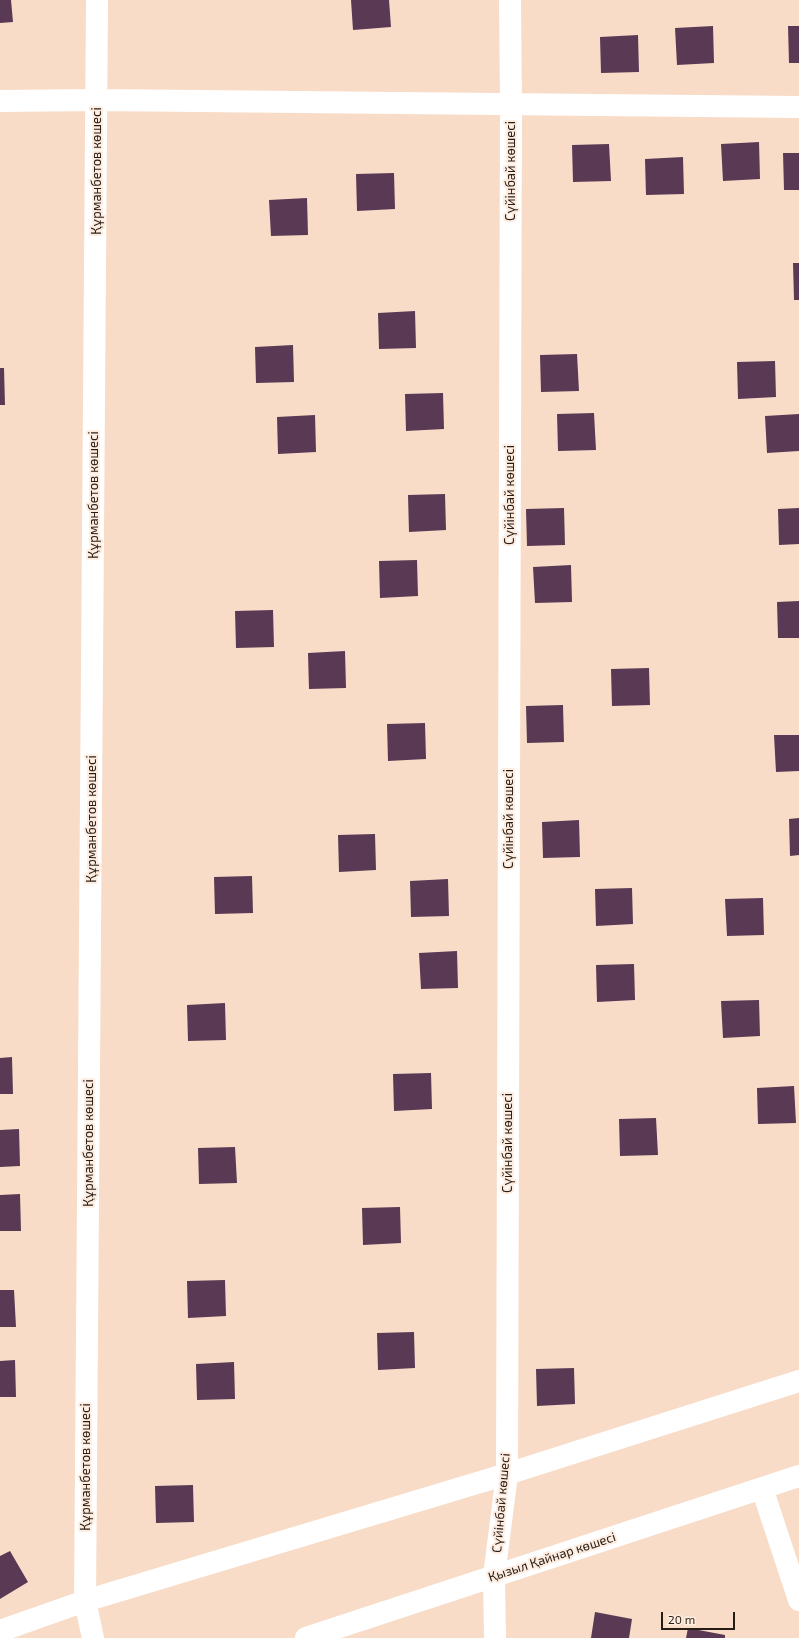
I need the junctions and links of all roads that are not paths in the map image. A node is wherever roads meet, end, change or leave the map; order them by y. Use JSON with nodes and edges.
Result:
{"nodes":[{"id":1,"x":97,"y":0,"type":"edge"},
{"id":2,"x":510,"y":0,"type":"edge"},
{"id":3,"x":0,"y":100,"type":"edge"},
{"id":4,"x":98,"y":100,"type":"junction"},
{"id":5,"x":511,"y":104,"type":"junction"},
{"id":6,"x":799,"y":107,"type":"edge"},
{"id":7,"x":799,"y":1381,"type":"edge"},
{"id":8,"x":507,"y":1474,"type":"junction"},
{"id":9,"x":799,"y":1476,"type":"edge"},
{"id":10,"x":762,"y":1488,"type":"junction"},
{"id":11,"x":494,"y":1576,"type":"junction"},
{"id":12,"x":799,"y":1600,"type":"edge"},
{"id":13,"x":85,"y":1601,"type":"junction"},
{"id":14,"x":0,"y":1631,"type":"edge"},
{"id":15,"x":93,"y":1638,"type":"edge"},
{"id":16,"x":306,"y":1638,"type":"edge"},
{"id":17,"x":495,"y":1638,"type":"edge"}],
"edges":[{"from":1,"to":4,"type":"street","name":"Құрманбетов көшесі"},
{"from":2,"to":5,"type":"street","name":"Сүйінбай көшесі"},
{"from":3,"to":4,"type":"street"},
{"from":4,"to":5,"type":"street"},
{"from":4,"to":13,"type":"street","name":"Құрманбетов көшесі"},
{"from":5,"to":6,"type":"street"},
{"from":5,"to":8,"type":"street","name":"Сүйінбай көшесі"},
{"from":7,"to":8,"type":"street"},
{"from":8,"to":11,"type":"street","name":"Сүйінбай көшесі"},
{"from":8,"to":13,"type":"street"},
{"from":9,"to":10,"type":"street","name":"Қызыл Қайнар көшесі"},
{"from":10,"to":11,"type":"street","name":"Қызыл Қайнар көшесі"},
{"from":10,"to":12,"type":"street"},
{"from":11,"to":16,"type":"street","name":"Қызыл Қайнар көшесі"},
{"from":11,"to":17,"type":"street","name":"Сүйінбай көшесі"},
{"from":13,"to":14,"type":"street"},
{"from":13,"to":15,"type":"street","name":"Құрманбетов көшесі"}]}
